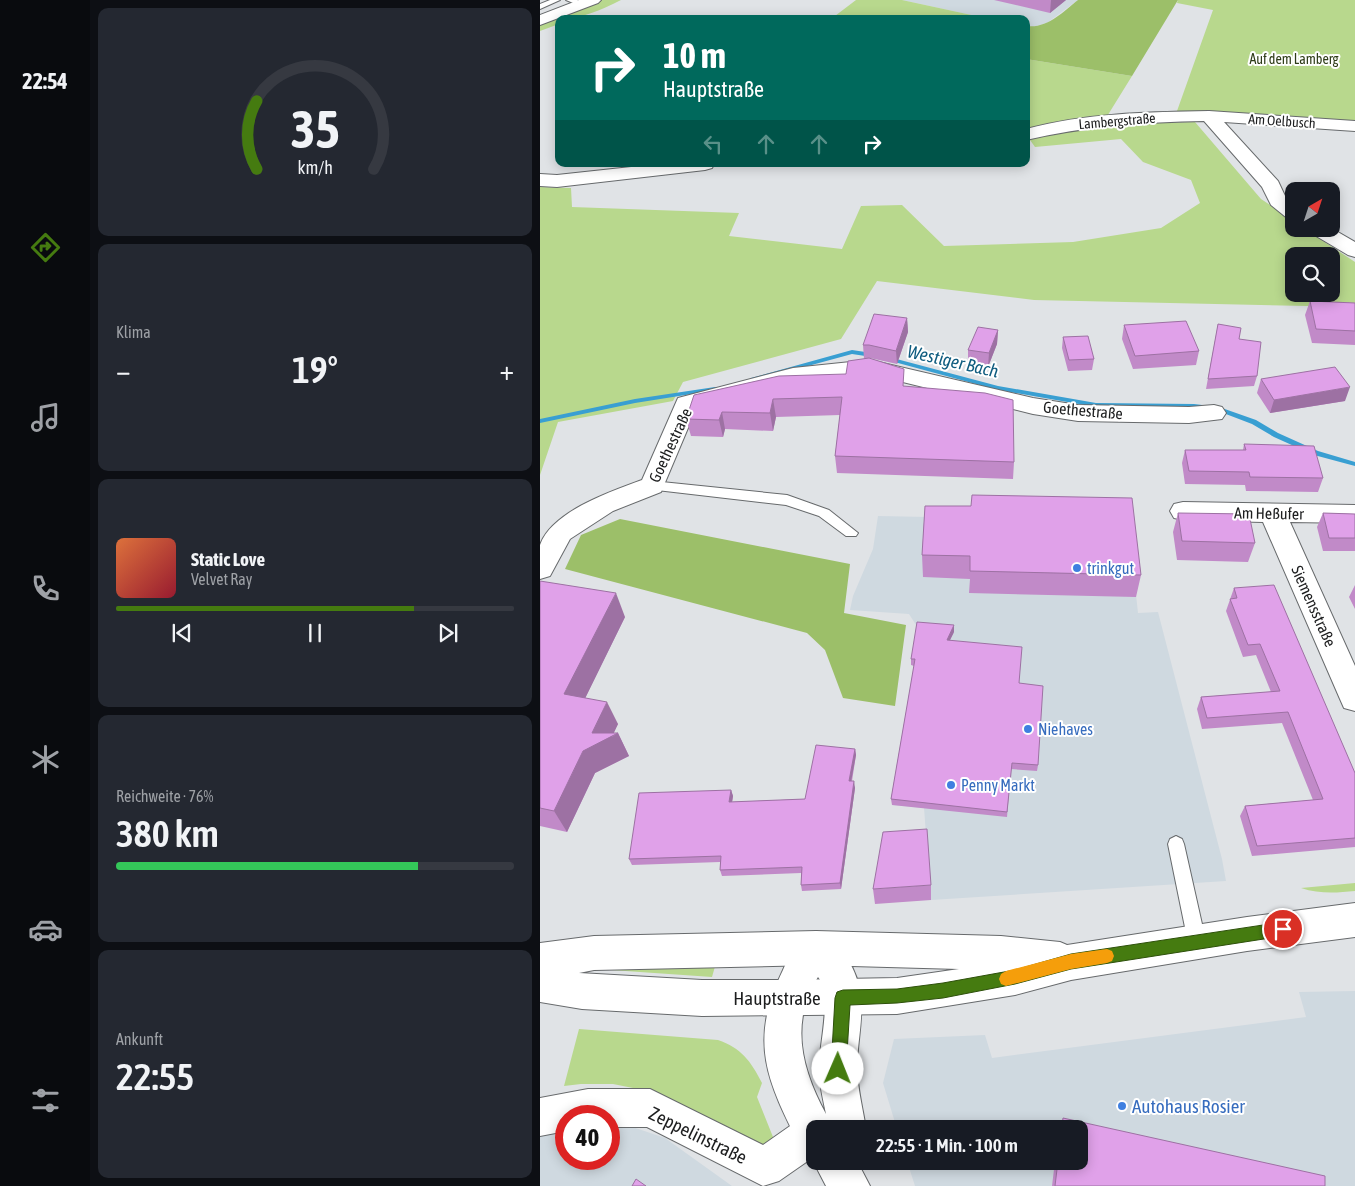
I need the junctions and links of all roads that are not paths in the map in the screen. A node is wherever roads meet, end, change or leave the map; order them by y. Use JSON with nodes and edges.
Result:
{"nodes":[{"id":1,"x":556,"y":0,"type":"edge"},
{"id":2,"x":582,"y":2,"type":"edge"},
{"id":3,"x":540,"y":7,"type":"edge"},
{"id":4,"x":540,"y":20,"type":"edge"},
{"id":5,"x":1208,"y":116,"type":"junction"},
{"id":6,"x":1355,"y":126,"type":"edge"},
{"id":7,"x":1030,"y":134,"type":"edge"},
{"id":8,"x":679,"y":167,"type":"edge"},
{"id":9,"x":540,"y":180,"type":"edge"},
{"id":10,"x":1285,"y":206,"type":"edge"},
{"id":11,"x":1333,"y":238,"type":"edge"},
{"id":12,"x":1355,"y":251,"type":"edge"},
{"id":13,"x":1214,"y":413,"type":"dead end"},
{"id":14,"x":652,"y":486,"type":"junction"},
{"id":15,"x":1183,"y":512,"type":"edge"},
{"id":16,"x":1272,"y":512,"type":"junction"},
{"id":17,"x":1355,"y":514,"type":"edge"},
{"id":18,"x":851,"y":533,"type":"dead end"},
{"id":19,"x":540,"y":569,"type":"edge"},
{"id":20,"x":1355,"y":699,"type":"edge"},
{"id":21,"x":1176,"y":844,"type":"dead end"},
{"id":22,"x":1355,"y":920,"type":"edge"},
{"id":23,"x":1197,"y":942,"type":"junction"},
{"id":24,"x":816,"y":948,"type":"junction"},
{"id":25,"x":540,"y":961,"type":"edge"},
{"id":26,"x":1071,"y":962,"type":"junction"},
{"id":27,"x":540,"y":984,"type":"edge"},
{"id":28,"x":787,"y":998,"type":"junction"},
{"id":29,"x":843,"y":998,"type":"junction"},
{"id":30,"x":540,"y":1117,"type":"edge"},
{"id":31,"x":814,"y":1120,"type":"edge"},
{"id":32,"x":830,"y":1120,"type":"edge"},
{"id":33,"x":806,"y":1148,"type":"edge"},
{"id":34,"x":842,"y":1170,"type":"edge"},
{"id":35,"x":853,"y":1170,"type":"edge"},
{"id":36,"x":850,"y":1186,"type":"edge"},
{"id":37,"x":856,"y":1186,"type":"edge"}],
"edges":[{"from":1,"to":3,"type":"lane"},
{"from":2,"to":4,"type":"street"},
{"from":5,"to":6,"type":"street","name":"Am Oelbusch"},
{"from":5,"to":7,"type":"street","name":"Lambergstraße"},
{"from":5,"to":10,"type":"street"},
{"from":8,"to":9,"type":"street"},
{"from":11,"to":12,"type":"street"},
{"from":13,"to":14,"type":"street","name":"Goethestraße"},
{"from":14,"to":18,"type":"lane"},
{"from":14,"to":19,"type":"street","name":"Goethestraße"},
{"from":15,"to":16,"type":"street","name":"Am Heßufer"},
{"from":16,"to":17,"type":"street","name":"Am Heßufer"},
{"from":16,"to":20,"type":"street","name":"Siemensstraße"},
{"from":21,"to":23,"type":"lane"},
{"from":22,"to":23,"type":"street","name":"Hauptstraße"},
{"from":23,"to":26,"type":"street","name":"Hauptstraße"},
{"from":24,"to":25,"type":"street","name":"Hauptstraße"},
{"from":24,"to":26,"type":"street","name":"Hauptstraße"},
{"from":24,"to":28,"type":"street"},
{"from":24,"to":29,"type":"street"},
{"from":26,"to":29,"type":"street","name":"Hauptstraße"},
{"from":27,"to":28,"type":"street","name":"Hauptstraße"},
{"from":28,"to":29,"type":"street","name":"Hauptstraße"},
{"from":28,"to":31,"type":"street"},
{"from":29,"to":32,"type":"street"},
{"from":30,"to":33,"type":"street","name":"Zeppelinstraße"},
{"from":34,"to":36,"type":"street"},
{"from":35,"to":37,"type":"street"}]}
